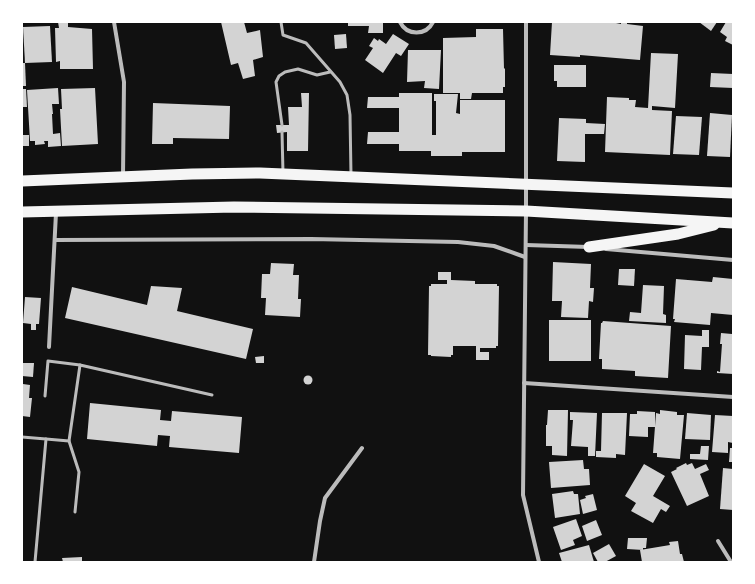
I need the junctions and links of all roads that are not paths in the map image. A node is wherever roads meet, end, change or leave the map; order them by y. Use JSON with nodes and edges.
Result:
{"nodes":[{"id":1,"x":114,"y":22,"type":"edge"},
{"id":2,"x":281,"y":22,"type":"edge"},
{"id":3,"x":400,"y":22,"type":"edge"},
{"id":4,"x":433,"y":22,"type":"edge"},
{"id":5,"x":526,"y":22,"type":"edge"},
{"id":6,"x":330,"y":72,"type":"junction"},
{"id":7,"x":282,"y":125,"type":"dead end"},
{"id":8,"x":282,"y":132,"type":"dead end"},
{"id":9,"x":283,"y":174,"type":"junction"},
{"id":10,"x":123,"y":177,"type":"junction"},
{"id":11,"x":350,"y":177,"type":"junction"},
{"id":12,"x":22,"y":181,"type":"edge"},
{"id":13,"x":526,"y":184,"type":"junction"},
{"id":14,"x":733,"y":193,"type":"edge"},
{"id":15,"x":56,"y":210,"type":"junction"},
{"id":16,"x":526,"y":211,"type":"junction"},
{"id":17,"x":22,"y":212,"type":"edge"},
{"id":18,"x":730,"y":222,"type":"edge"},
{"id":19,"x":55,"y":240,"type":"junction"},
{"id":20,"x":526,"y":245,"type":"junction"},
{"id":21,"x":589,"y":247,"type":"junction"},
{"id":22,"x":525,"y":256,"type":"junction"},
{"id":23,"x":733,"y":260,"type":"edge"},
{"id":24,"x":50,"y":346,"type":"dead end"},
{"id":25,"x":80,"y":365,"type":"junction"},
{"id":26,"x":524,"y":383,"type":"junction"},
{"id":27,"x":212,"y":395,"type":"dead end"},
{"id":28,"x":45,"y":396,"type":"dead end"},
{"id":29,"x":733,"y":397,"type":"edge"},
{"id":30,"x":22,"y":437,"type":"edge"},
{"id":31,"x":46,"y":439,"type":"junction"},
{"id":32,"x":69,"y":441,"type":"junction"},
{"id":33,"x":362,"y":448,"type":"dead end"},
{"id":34,"x":75,"y":512,"type":"dead end"},
{"id":35,"x":718,"y":541,"type":"dead end"},
{"id":36,"x":35,"y":562,"type":"edge"},
{"id":37,"x":314,"y":562,"type":"edge"},
{"id":38,"x":539,"y":562,"type":"edge"},
{"id":39,"x":731,"y":562,"type":"edge"}],
"edges":[{"from":1,"to":10,"type":"street"},
{"from":2,"to":6,"type":"lane"},
{"from":3,"to":4,"type":"street"},
{"from":5,"to":13,"type":"street"},
{"from":6,"to":7,"type":"lane"},
{"from":6,"to":11,"type":"lane"},
{"from":8,"to":9,"type":"lane"},
{"from":9,"to":10,"type":"highway"},
{"from":9,"to":11,"type":"highway"},
{"from":10,"to":12,"type":"highway"},
{"from":11,"to":13,"type":"highway"},
{"from":13,"to":14,"type":"highway"},
{"from":13,"to":16,"type":"street"},
{"from":15,"to":16,"type":"highway"},
{"from":15,"to":17,"type":"highway"},
{"from":15,"to":19,"type":"street"},
{"from":16,"to":18,"type":"highway"},
{"from":16,"to":20,"type":"street"},
{"from":18,"to":21,"type":"highway"},
{"from":19,"to":22,"type":"street"},
{"from":19,"to":24,"type":"street"},
{"from":20,"to":21,"type":"street"},
{"from":20,"to":22,"type":"street"},
{"from":21,"to":23,"type":"street"},
{"from":22,"to":26,"type":"street"},
{"from":25,"to":27,"type":"lane"},
{"from":25,"to":28,"type":"lane"},
{"from":25,"to":32,"type":"lane"},
{"from":26,"to":29,"type":"street"},
{"from":26,"to":38,"type":"street"},
{"from":30,"to":31,"type":"lane"},
{"from":31,"to":32,"type":"lane"},
{"from":31,"to":36,"type":"lane"},
{"from":32,"to":34,"type":"lane"},
{"from":33,"to":37,"type":"street"},
{"from":35,"to":39,"type":"street"}]}
